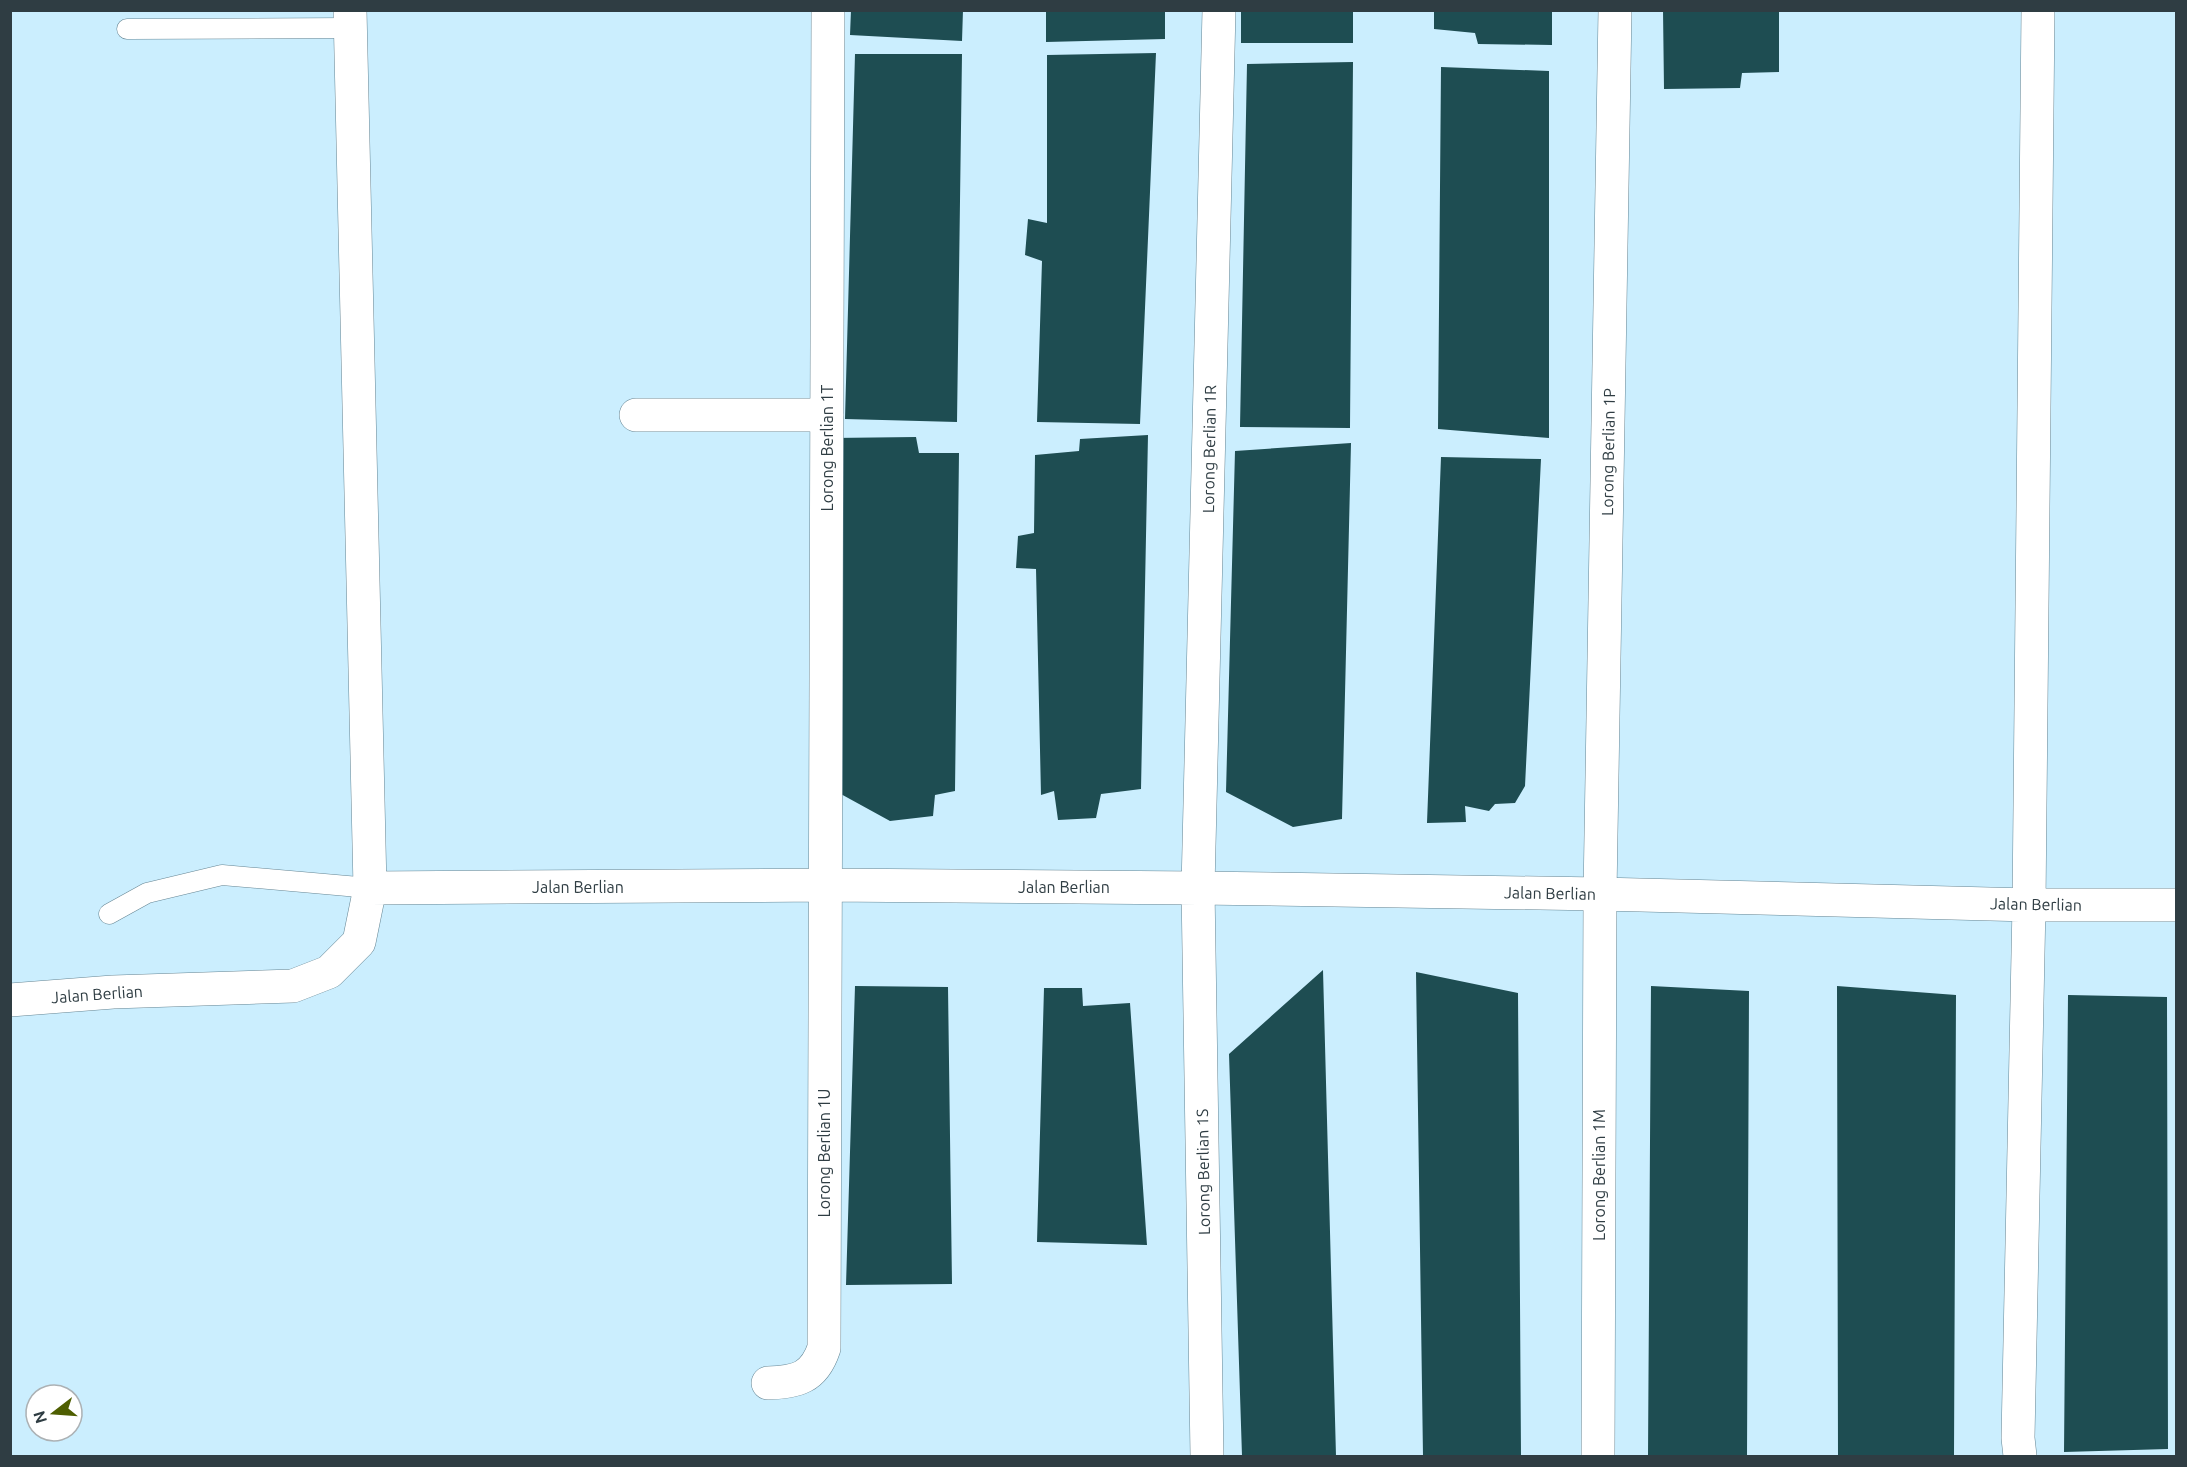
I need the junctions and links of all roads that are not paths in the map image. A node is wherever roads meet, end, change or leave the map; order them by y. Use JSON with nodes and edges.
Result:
{"nodes":[{"id":1,"x":828,"y":10,"type":"edge"},
{"id":2,"x":1219,"y":10,"type":"edge"},
{"id":3,"x":1615,"y":10,"type":"edge"},
{"id":4,"x":2037,"y":10,"type":"edge"},
{"id":5,"x":350,"y":19,"type":"edge"},
{"id":6,"x":127,"y":29,"type":"dead end"},
{"id":7,"x":636,"y":415,"type":"dead end"},
{"id":8,"x":827,"y":415,"type":"junction"},
{"id":9,"x":825,"y":885,"type":"junction"},
{"id":10,"x":370,"y":888,"type":"junction"},
{"id":11,"x":1198,"y":888,"type":"junction"},
{"id":12,"x":1600,"y":894,"type":"junction"},
{"id":13,"x":2029,"y":905,"type":"junction"},
{"id":14,"x":2176,"y":905,"type":"edge"},
{"id":15,"x":109,"y":914,"type":"dead end"},
{"id":16,"x":10,"y":1000,"type":"edge"},
{"id":17,"x":768,"y":1383,"type":"dead end"},
{"id":18,"x":1207,"y":1456,"type":"edge"},
{"id":19,"x":1598,"y":1456,"type":"edge"},
{"id":20,"x":2020,"y":1456,"type":"edge"}],
"edges":[{"from":1,"to":8,"type":"street","name":"Lorong Berlian 1T"},
{"from":2,"to":11,"type":"street","name":"Lorong Berlian 1R"},
{"from":3,"to":12,"type":"street","name":"Lorong Berlian 1P"},
{"from":4,"to":13,"type":"street"},
{"from":5,"to":6,"type":"lane"},
{"from":5,"to":10,"type":"street"},
{"from":7,"to":8,"type":"street"},
{"from":8,"to":9,"type":"street","name":"Lorong Berlian 1T"},
{"from":9,"to":10,"type":"street","name":"Jalan Berlian"},
{"from":9,"to":11,"type":"street","name":"Jalan Berlian"},
{"from":9,"to":17,"type":"street","name":"Lorong Berlian 1U"},
{"from":10,"to":15,"type":"lane"},
{"from":10,"to":16,"type":"street","name":"Jalan Berlian"},
{"from":11,"to":12,"type":"street","name":"Jalan Berlian"},
{"from":11,"to":18,"type":"street","name":"Lorong Berlian 1S"},
{"from":12,"to":13,"type":"street","name":"Jalan Berlian"},
{"from":12,"to":19,"type":"street","name":"Lorong Berlian 1M"},
{"from":13,"to":14,"type":"street","name":"Jalan Berlian"},
{"from":13,"to":20,"type":"street"}]}
